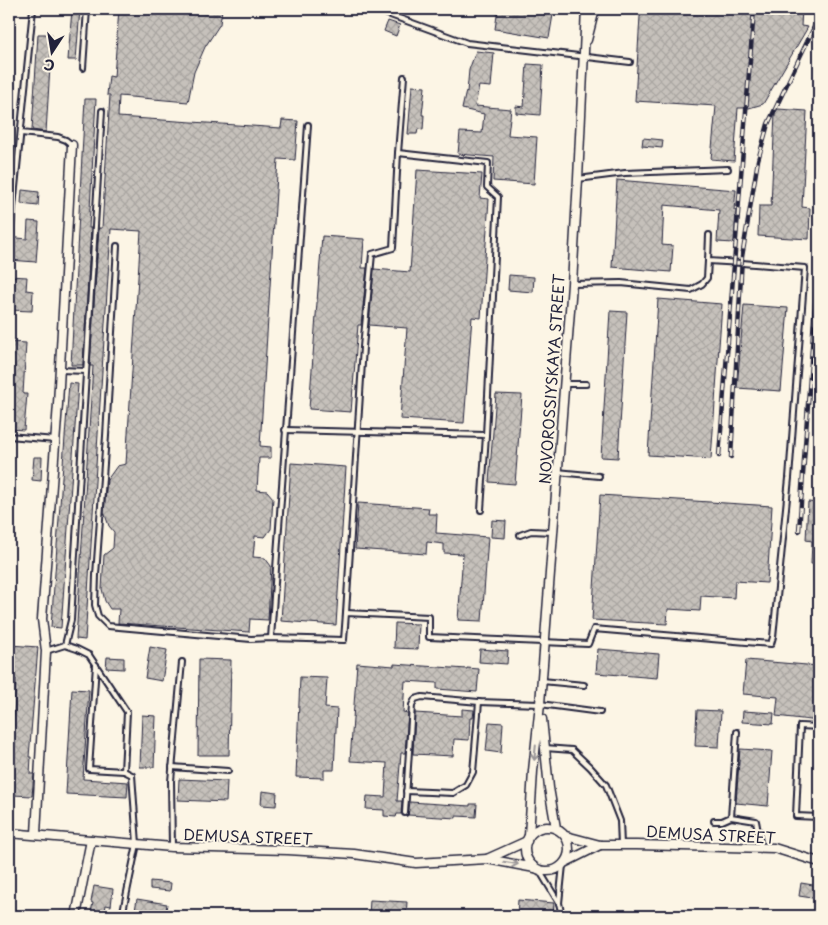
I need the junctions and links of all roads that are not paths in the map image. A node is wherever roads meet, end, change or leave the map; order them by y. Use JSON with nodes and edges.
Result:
{"nodes":[{"id":1,"x":33,"y":9,"type":"edge"},
{"id":2,"x":87,"y":9,"type":"edge"},
{"id":3,"x":374,"y":9,"type":"edge"},
{"id":4,"x":586,"y":9,"type":"edge"},
{"id":5,"x":596,"y":9,"type":"edge"},
{"id":6,"x":583,"y":57,"type":"junction"},
{"id":7,"x":630,"y":62,"type":"dead end"},
{"id":8,"x":83,"y":68,"type":"dead end"},
{"id":9,"x":404,"y":77,"type":"dead end"},
{"id":10,"x":102,"y":111,"type":"dead end"},
{"id":11,"x":308,"y":125,"type":"dead end"},
{"id":12,"x":21,"y":133,"type":"junction"},
{"id":13,"x":72,"y":146,"type":"joint"},
{"id":14,"x":398,"y":153,"type":"junction"},
{"id":15,"x":728,"y":169,"type":"dead end"},
{"id":16,"x":578,"y":179,"type":"junction"},
{"id":17,"x":9,"y":227,"type":"edge"},
{"id":18,"x":709,"y":235,"type":"dead end"},
{"id":19,"x":117,"y":246,"type":"dead end"},
{"id":20,"x":708,"y":261,"type":"junction"},
{"id":21,"x":572,"y":284,"type":"junction"},
{"id":22,"x":60,"y":370,"type":"junction"},
{"id":23,"x":86,"y":371,"type":"junction"},
{"id":24,"x":564,"y":384,"type":"junction"},
{"id":25,"x":586,"y":384,"type":"dead end"},
{"id":26,"x":285,"y":430,"type":"junction"},
{"id":27,"x":358,"y":432,"type":"junction"},
{"id":28,"x":9,"y":436,"type":"edge"},
{"id":29,"x":486,"y":436,"type":"junction"},
{"id":30,"x":55,"y":440,"type":"junction"},
{"id":31,"x":557,"y":472,"type":"junction"},
{"id":32,"x":599,"y":476,"type":"dead end"},
{"id":33,"x":481,"y":510,"type":"dead end"},
{"id":34,"x":553,"y":532,"type":"junction"},
{"id":35,"x":520,"y":535,"type":"dead end"},
{"id":36,"x":346,"y":613,"type":"junction"},
{"id":37,"x":270,"y":638,"type":"junction"},
{"id":38,"x":544,"y":641,"type":"junction"},
{"id":39,"x":65,"y":645,"type":"junction"},
{"id":40,"x":46,"y":651,"type":"junction"},
{"id":41,"x":182,"y":662,"type":"dead end"},
{"id":42,"x":96,"y":665,"type":"junction"},
{"id":43,"x":542,"y":681,"type":"junction"},
{"id":44,"x":584,"y":685,"type":"dead end"},
{"id":45,"x":479,"y":702,"type":"junction"},
{"id":46,"x":540,"y":704,"type":"junction"},
{"id":47,"x":600,"y":712,"type":"dead end"},
{"id":48,"x":819,"y":727,"type":"edge"},
{"id":49,"x":737,"y":732,"type":"dead end"},
{"id":50,"x":545,"y":748,"type":"junction"},
{"id":51,"x":172,"y":767,"type":"junction"},
{"id":52,"x":124,"y":770,"type":"junction"},
{"id":53,"x":228,"y":772,"type":"dead end"},
{"id":54,"x":406,"y":791,"type":"junction"},
{"id":55,"x":404,"y":813,"type":"dead end"},
{"id":56,"x":731,"y":817,"type":"junction"},
{"id":57,"x":819,"y":817,"type":"edge"},
{"id":58,"x":714,"y":821,"type":"dead end"},
{"id":59,"x":556,"y":828,"type":"junction"},
{"id":60,"x":9,"y":833,"type":"edge"},
{"id":61,"x":36,"y":834,"type":"junction"},
{"id":62,"x":566,"y":836,"type":"junction"},
{"id":63,"x":528,"y":838,"type":"junction"},
{"id":64,"x":91,"y":840,"type":"junction"},
{"id":65,"x":137,"y":844,"type":"junction"},
{"id":66,"x":600,"y":845,"type":"junction"},
{"id":67,"x":621,"y":845,"type":"junction"},
{"id":68,"x":172,"y":847,"type":"junction"},
{"id":69,"x":761,"y":848,"type":"junction"},
{"id":70,"x":487,"y":859,"type":"junction"},
{"id":71,"x":819,"y":862,"type":"edge"},
{"id":72,"x":564,"y":864,"type":"junction"},
{"id":73,"x":537,"y":869,"type":"junction"},
{"id":74,"x":559,"y":903,"type":"junction"},
{"id":75,"x":76,"y":916,"type":"edge"},
{"id":76,"x":122,"y":916,"type":"edge"},
{"id":77,"x":562,"y":916,"type":"edge"}],
"edges":[{"from":1,"to":12,"type":"lane"},
{"from":2,"to":8,"type":"lane"},
{"from":3,"to":6,"type":"lane"},
{"from":4,"to":6,"type":"street","name":"NOVOROSSIYSKAYA STREET"},
{"from":5,"to":6,"type":"street","name":"NOVOROSSIYSKAYA STREET"},
{"from":6,"to":7,"type":"lane"},
{"from":6,"to":16,"type":"street","name":"NOVOROSSIYSKAYA STREET"},
{"from":9,"to":14,"type":"lane"},
{"from":10,"to":23,"type":"lane"},
{"from":11,"to":26,"type":"lane"},
{"from":12,"to":13,"type":"lane"},
{"from":12,"to":17,"type":"lane"},
{"from":13,"to":22,"type":"street"},
{"from":14,"to":27,"type":"lane"},
{"from":14,"to":29,"type":"lane"},
{"from":15,"to":16,"type":"lane"},
{"from":16,"to":21,"type":"street","name":"NOVOROSSIYSKAYA STREET"},
{"from":18,"to":20,"type":"lane"},
{"from":19,"to":37,"type":"lane"},
{"from":20,"to":21,"type":"lane"},
{"from":20,"to":38,"type":"lane"},
{"from":21,"to":24,"type":"street","name":"NOVOROSSIYSKAYA STREET"},
{"from":22,"to":23,"type":"lane"},
{"from":22,"to":30,"type":"street"},
{"from":23,"to":39,"type":"lane"},
{"from":24,"to":25,"type":"lane"},
{"from":24,"to":31,"type":"street","name":"NOVOROSSIYSKAYA STREET"},
{"from":26,"to":27,"type":"lane"},
{"from":26,"to":37,"type":"lane"},
{"from":27,"to":29,"type":"lane"},
{"from":27,"to":36,"type":"lane"},
{"from":28,"to":30,"type":"lane"},
{"from":29,"to":33,"type":"lane"},
{"from":30,"to":40,"type":"street"},
{"from":31,"to":32,"type":"lane"},
{"from":31,"to":34,"type":"street","name":"NOVOROSSIYSKAYA STREET"},
{"from":34,"to":35,"type":"lane"},
{"from":34,"to":38,"type":"street","name":"NOVOROSSIYSKAYA STREET"},
{"from":36,"to":37,"type":"lane"},
{"from":36,"to":38,"type":"lane"},
{"from":38,"to":43,"type":"street","name":"NOVOROSSIYSKAYA STREET"},
{"from":39,"to":40,"type":"lane"},
{"from":39,"to":42,"type":"lane"},
{"from":40,"to":61,"type":"street"},
{"from":41,"to":51,"type":"lane"},
{"from":42,"to":52,"type":"lane"},
{"from":42,"to":52,"type":"lane"},
{"from":43,"to":44,"type":"lane"},
{"from":43,"to":46,"type":"street","name":"NOVOROSSIYSKAYA STREET"},
{"from":45,"to":46,"type":"lane"},
{"from":45,"to":54,"type":"lane"},
{"from":45,"to":54,"type":"lane"},
{"from":46,"to":47,"type":"lane"},
{"from":46,"to":50,"type":"street"},
{"from":46,"to":63,"type":"street","one_way":true},
{"from":48,"to":57,"type":"lane"},
{"from":49,"to":56,"type":"lane"},
{"from":50,"to":59,"type":"street"},
{"from":50,"to":67,"type":"lane"},
{"from":51,"to":53,"type":"lane"},
{"from":51,"to":68,"type":"lane"},
{"from":52,"to":65,"type":"lane"},
{"from":54,"to":55,"type":"lane"},
{"from":56,"to":58,"type":"lane"},
{"from":56,"to":69,"type":"lane"},
{"from":59,"to":62,"type":"street"},
{"from":59,"to":63,"type":"street"},
{"from":60,"to":61,"type":"street","name":"DEMUSA STREET"},
{"from":61,"to":64,"type":"street","name":"DEMUSA STREET"},
{"from":62,"to":66,"type":"street"},
{"from":62,"to":72,"type":"street"},
{"from":63,"to":70,"type":"street"},
{"from":63,"to":73,"type":"street"},
{"from":64,"to":65,"type":"street","name":"DEMUSA STREET"},
{"from":64,"to":75,"type":"street"},
{"from":65,"to":68,"type":"street","name":"DEMUSA STREET"},
{"from":65,"to":76,"type":"lane"},
{"from":66,"to":67,"type":"street","name":"DEMUSA STREET"},
{"from":66,"to":72,"type":"street"},
{"from":67,"to":69,"type":"street","name":"DEMUSA STREET"},
{"from":68,"to":70,"type":"street","name":"DEMUSA STREET"},
{"from":69,"to":71,"type":"street","name":"DEMUSA STREET"},
{"from":70,"to":73,"type":"street","one_way":true},
{"from":72,"to":73,"type":"street"},
{"from":72,"to":74,"type":"lane"},
{"from":73,"to":74,"type":"lane"},
{"from":74,"to":77,"type":"lane"}]}
